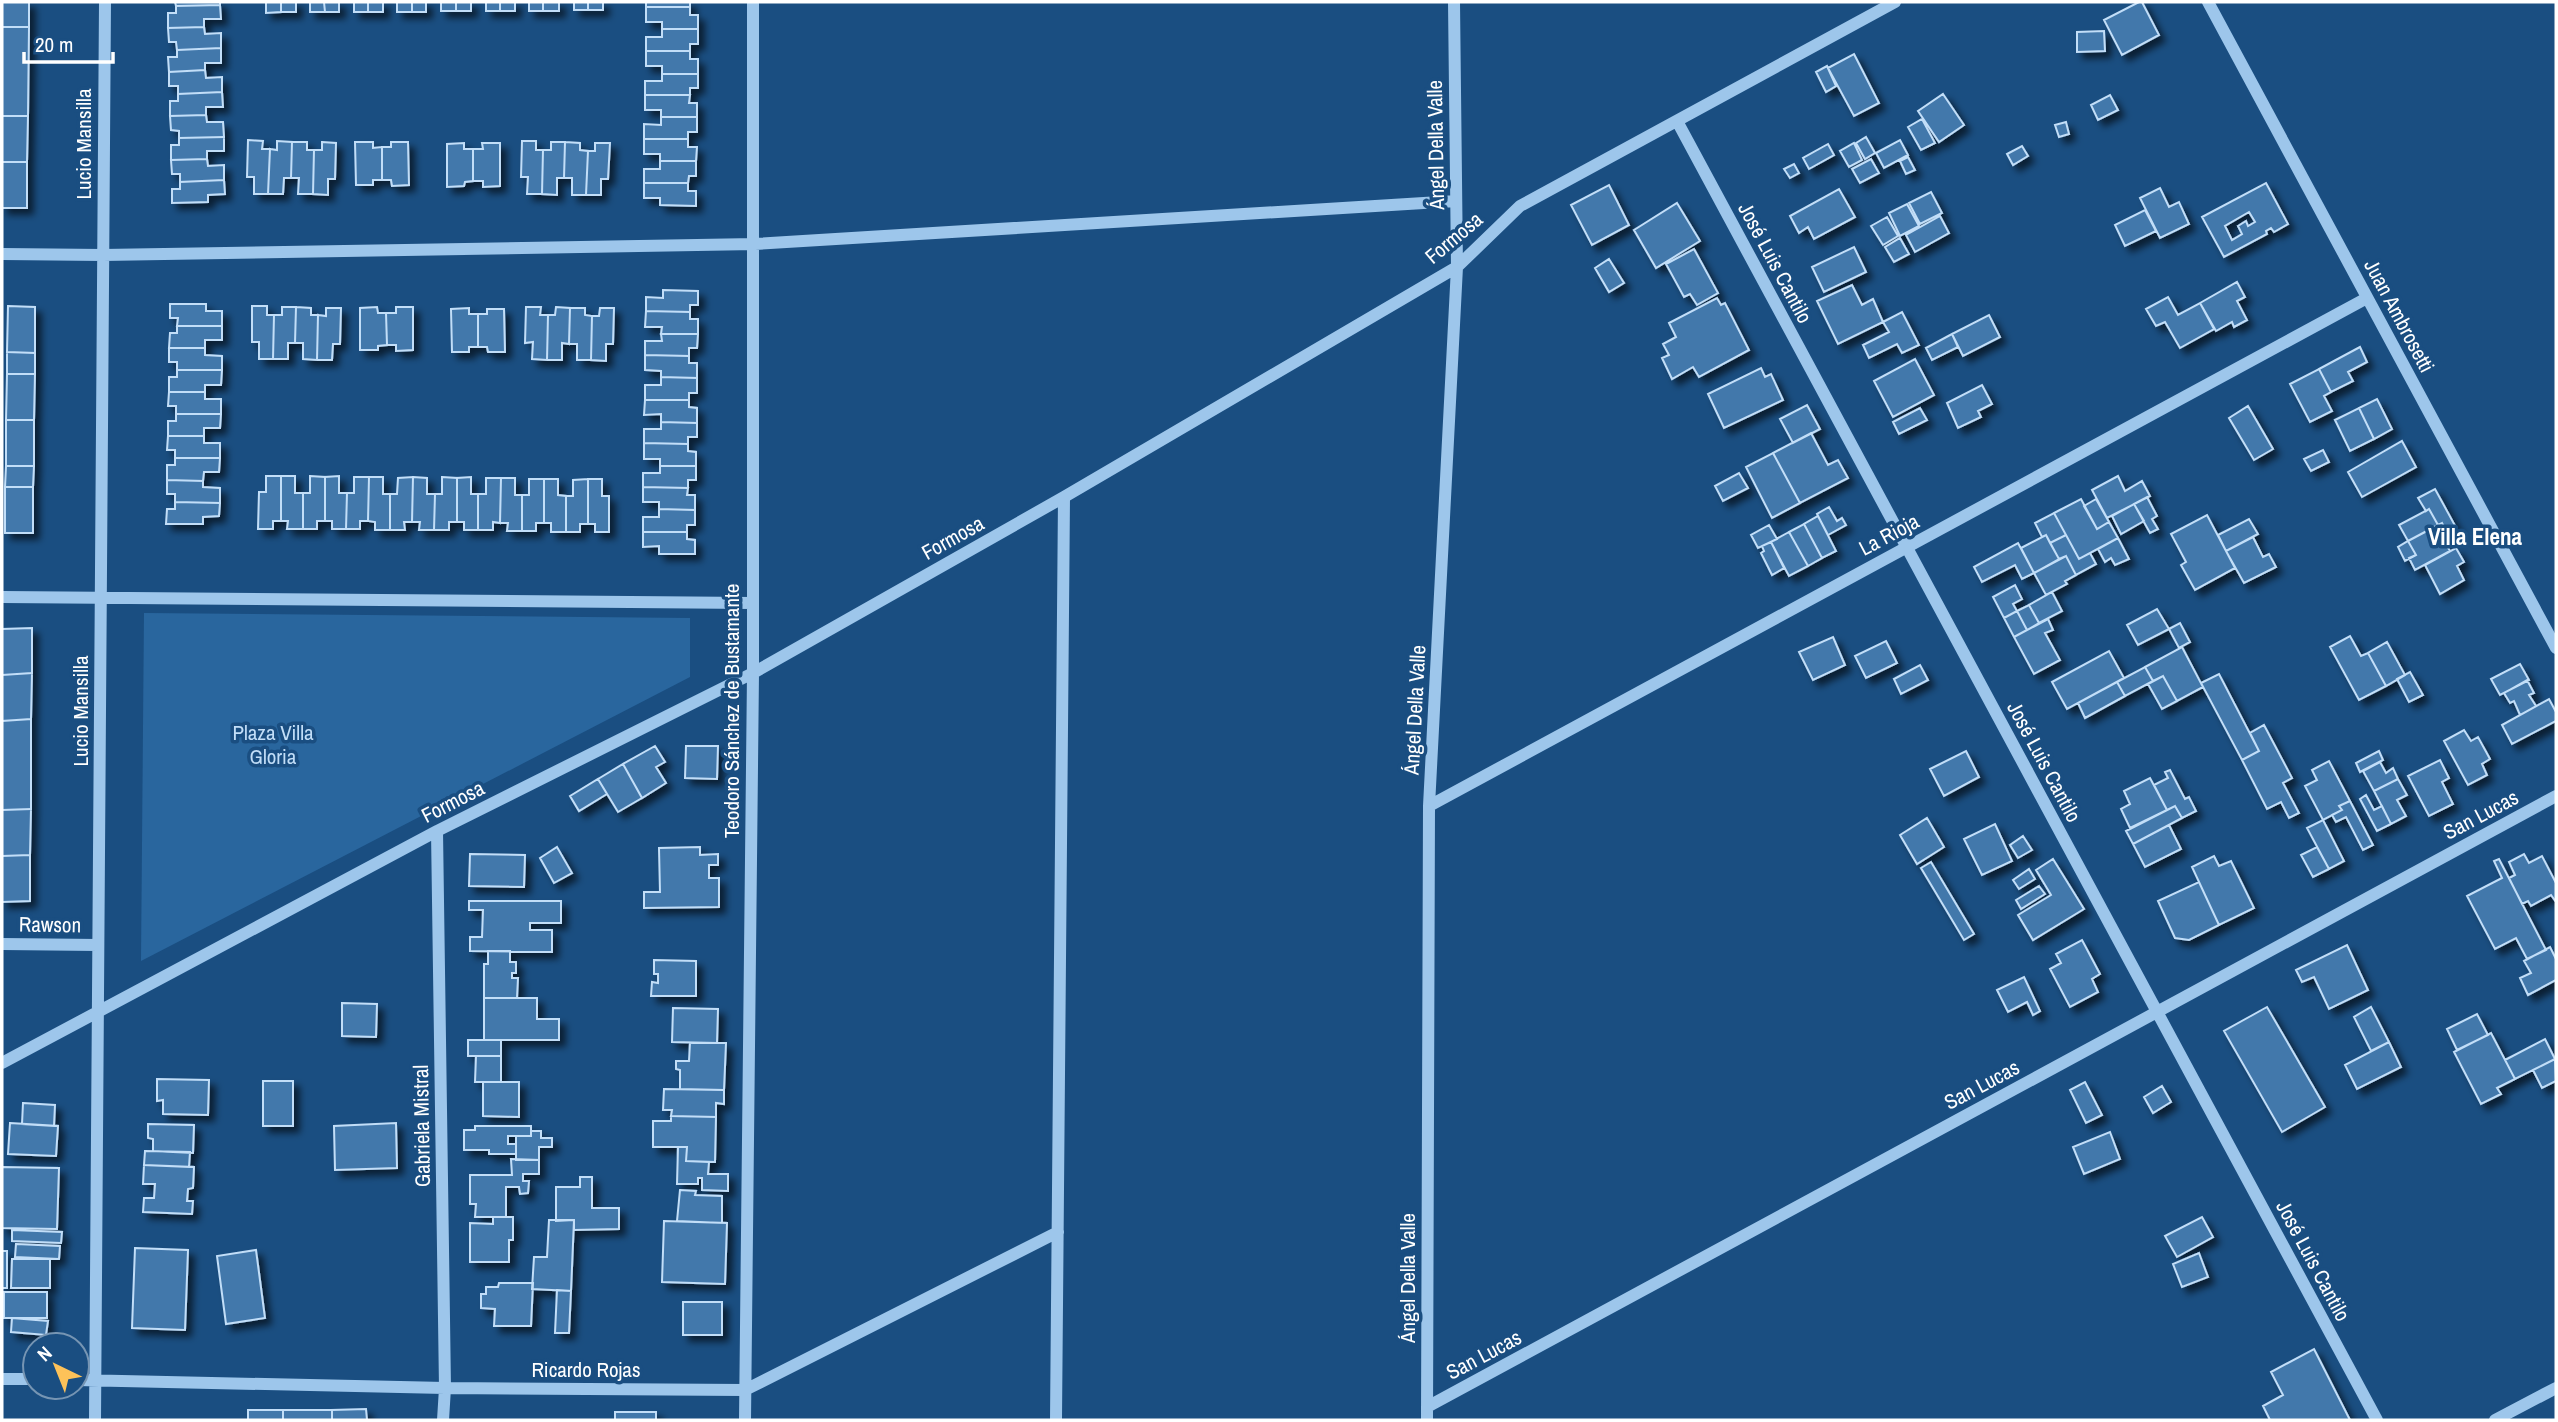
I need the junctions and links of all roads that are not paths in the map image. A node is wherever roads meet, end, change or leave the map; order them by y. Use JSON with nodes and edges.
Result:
{"nodes":[{"id":1,"x":105,"y":2,"type":"edge"},
{"id":2,"x":753,"y":2,"type":"edge"},
{"id":3,"x":1454,"y":2,"type":"edge"},
{"id":4,"x":1895,"y":2,"type":"edge"},
{"id":5,"x":2208,"y":2,"type":"edge"},
{"id":6,"x":1677,"y":121,"type":"junction"},
{"id":7,"x":1456,"y":201,"type":"junction"},
{"id":8,"x":755,"y":244,"type":"junction"},
{"id":9,"x":2,"y":254,"type":"edge"},
{"id":10,"x":103,"y":255,"type":"junction"},
{"id":11,"x":1457,"y":267,"type":"junction"},
{"id":12,"x":2367,"y":298,"type":"junction"},
{"id":13,"x":1064,"y":497,"type":"junction"},
{"id":14,"x":1907,"y":547,"type":"junction"},
{"id":15,"x":2,"y":597,"type":"edge"},
{"id":16,"x":101,"y":597,"type":"junction"},
{"id":17,"x":752,"y":603,"type":"junction"},
{"id":18,"x":2556,"y":648,"type":"edge"},
{"id":19,"x":752,"y":673,"type":"junction"},
{"id":20,"x":2556,"y":796,"type":"edge"},
{"id":21,"x":1429,"y":806,"type":"junction"},
{"id":22,"x":437,"y":831,"type":"junction"},
{"id":23,"x":2,"y":944,"type":"edge"},
{"id":24,"x":98,"y":945,"type":"junction"},
{"id":25,"x":98,"y":1012,"type":"junction"},
{"id":26,"x":2157,"y":1012,"type":"junction"},
{"id":27,"x":2,"y":1063,"type":"edge"},
{"id":28,"x":1058,"y":1232,"type":"junction"},
{"id":29,"x":2,"y":1379,"type":"edge"},
{"id":30,"x":21,"y":1380,"type":"edge"},
{"id":31,"x":91,"y":1380,"type":"edge"},
{"id":32,"x":95,"y":1380,"type":"junction"},
{"id":33,"x":445,"y":1388,"type":"junction"},
{"id":34,"x":2556,"y":1388,"type":"edge"},
{"id":35,"x":745,"y":1390,"type":"junction"},
{"id":36,"x":1427,"y":1414,"type":"edge"},
{"id":37,"x":95,"y":1420,"type":"edge"},
{"id":38,"x":443,"y":1420,"type":"edge"},
{"id":39,"x":745,"y":1420,"type":"edge"},
{"id":40,"x":1056,"y":1420,"type":"edge"},
{"id":41,"x":2377,"y":1420,"type":"edge"},
{"id":42,"x":2495,"y":1420,"type":"edge"}],
"edges":[{"from":1,"to":10,"type":"street","name":"Lucio Mansilla"},
{"from":2,"to":8,"type":"street","name":"Teodoro Sánchez de Bustamante"},
{"from":3,"to":7,"type":"street","name":"Ángel Della Valle"},
{"from":4,"to":6,"type":"street","name":"Formosa"},
{"from":5,"to":12,"type":"street","name":"Juan Ambrosetti"},
{"from":6,"to":11,"type":"street","name":"Formosa"},
{"from":6,"to":14,"type":"street","name":"José Luis Cantilo"},
{"from":7,"to":8,"type":"street"},
{"from":7,"to":11,"type":"street","name":"Ángel Della Valle"},
{"from":8,"to":10,"type":"street"},
{"from":8,"to":17,"type":"street","name":"Teodoro Sánchez de Bustamante"},
{"from":9,"to":10,"type":"street"},
{"from":10,"to":16,"type":"street","name":"Lucio Mansilla"},
{"from":11,"to":13,"type":"street","name":"Formosa"},
{"from":11,"to":21,"type":"street","name":"Ángel Della Valle"},
{"from":12,"to":14,"type":"street","name":"La Rioja"},
{"from":12,"to":18,"type":"street","name":"Juan Ambrosetti"},
{"from":13,"to":19,"type":"street","name":"Formosa"},
{"from":13,"to":28,"type":"street"},
{"from":14,"to":21,"type":"street","name":"La Rioja"},
{"from":14,"to":26,"type":"street","name":"José Luis Cantilo"},
{"from":15,"to":16,"type":"street"},
{"from":16,"to":17,"type":"street"},
{"from":16,"to":24,"type":"street","name":"Lucio Mansilla"},
{"from":17,"to":19,"type":"street","name":"Teodoro Sánchez de Bustamante"},
{"from":19,"to":22,"type":"street","name":"Formosa"},
{"from":19,"to":35,"type":"street","name":"Teodoro Sánchez de Bustamante"},
{"from":20,"to":26,"type":"street","name":"San Lucas"},
{"from":21,"to":36,"type":"street","name":"Ángel Della Valle"},
{"from":22,"to":25,"type":"street","name":"Formosa"},
{"from":22,"to":33,"type":"street","name":"Gabriela Mistral"},
{"from":23,"to":24,"type":"street","name":"Rawson"},
{"from":24,"to":25,"type":"street","name":"Lucio Mansilla"},
{"from":25,"to":27,"type":"street","name":"Formosa"},
{"from":25,"to":32,"type":"street","name":"Lucio Mansilla"},
{"from":26,"to":36,"type":"street","name":"San Lucas"},
{"from":26,"to":41,"type":"street","name":"José Luis Cantilo"},
{"from":28,"to":35,"type":"street","name":"Ricardo Rojas"},
{"from":28,"to":40,"type":"street"},
{"from":29,"to":30,"type":"street"},
{"from":31,"to":32,"type":"street","name":"Ricardo Rojas"},
{"from":32,"to":33,"type":"street","name":"Ricardo Rojas"},
{"from":32,"to":37,"type":"street","name":"Lucio Mansilla"},
{"from":33,"to":35,"type":"street","name":"Ricardo Rojas"},
{"from":33,"to":38,"type":"street","name":"Gabriela Mistral"},
{"from":34,"to":42,"type":"street"},
{"from":35,"to":39,"type":"street","name":"Teodoro Sánchez de Bustamante"}]}
